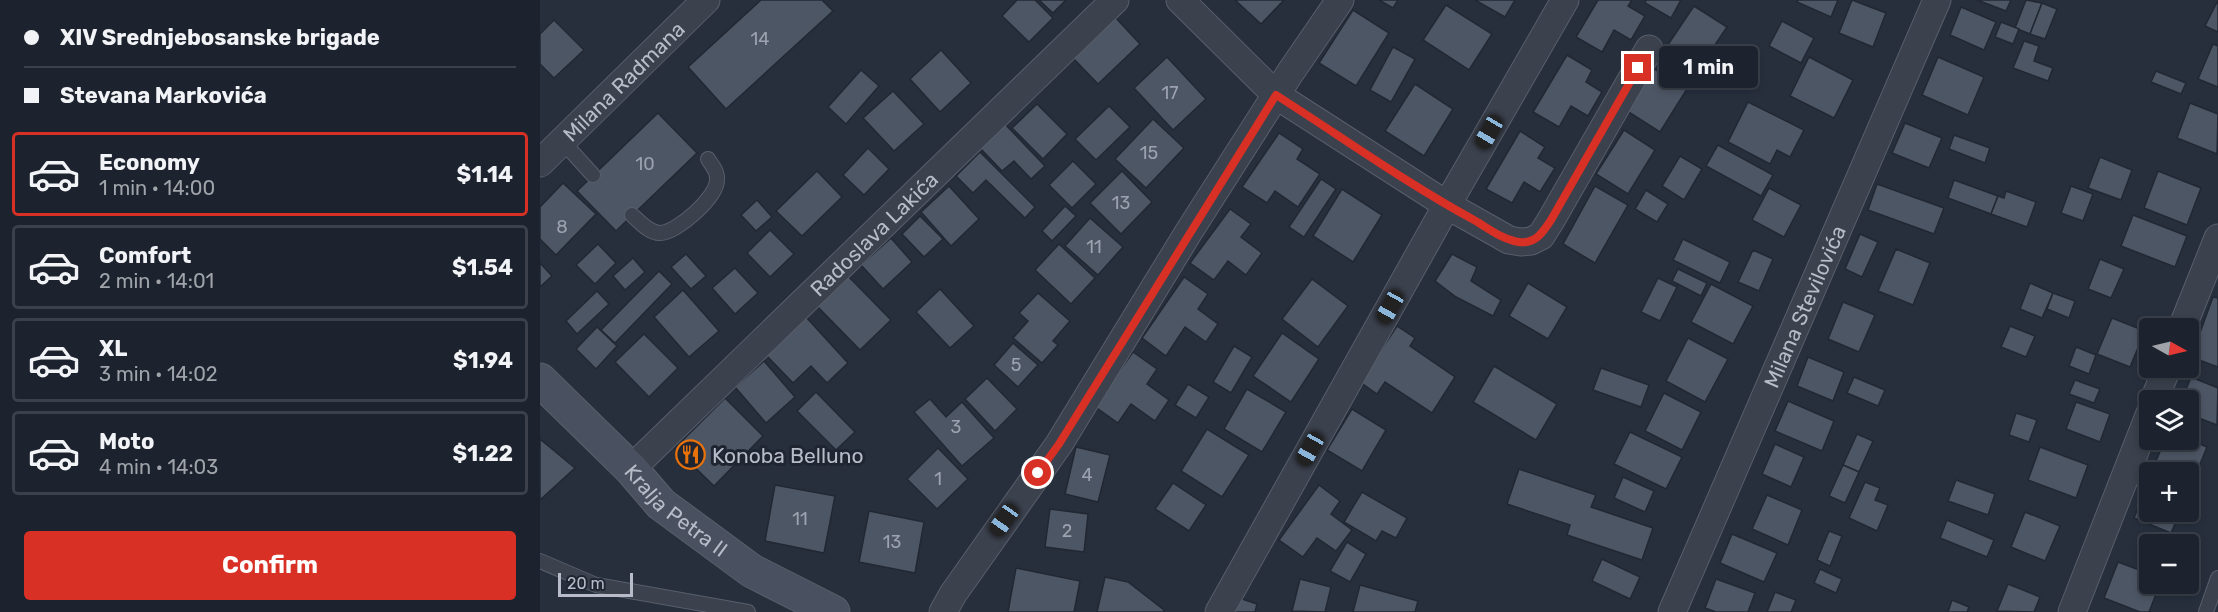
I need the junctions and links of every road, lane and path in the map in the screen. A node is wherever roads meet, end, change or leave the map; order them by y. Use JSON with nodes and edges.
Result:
{"nodes":[{"id":1,"x":706,"y":0,"type":"edge"},
{"id":2,"x":1115,"y":0,"type":"edge"},
{"id":3,"x":1180,"y":0,"type":"edge"},
{"id":4,"x":1340,"y":0,"type":"edge"},
{"id":5,"x":1565,"y":0,"type":"edge"},
{"id":6,"x":1937,"y":0,"type":"edge"},
{"id":7,"x":1649,"y":49,"type":"dead end"},
{"id":8,"x":1276,"y":95,"type":"junction"},
{"id":9,"x":562,"y":141,"type":"junction"},
{"id":10,"x":708,"y":159,"type":"dead end"},
{"id":11,"x":540,"y":163,"type":"edge"},
{"id":12,"x":593,"y":175,"type":"dead end"},
{"id":13,"x":1447,"y":205,"type":"junction"},
{"id":14,"x":632,"y":215,"type":"dead end"},
{"id":15,"x":2215,"y":254,"type":"edge"},
{"id":16,"x":2186,"y":318,"type":"edge"},
{"id":17,"x":540,"y":380,"type":"edge"},
{"id":18,"x":2139,"y":441,"type":"edge"},
{"id":19,"x":631,"y":469,"type":"junction"},
{"id":20,"x":540,"y":561,"type":"edge"},
{"id":21,"x":2218,"y":578,"type":"edge"},
{"id":22,"x":748,"y":612,"type":"edge"},
{"id":23,"x":833,"y":612,"type":"edge"},
{"id":24,"x":943,"y":612,"type":"edge"},
{"id":25,"x":1220,"y":612,"type":"edge"},
{"id":26,"x":1672,"y":612,"type":"edge"},
{"id":27,"x":2072,"y":612,"type":"edge"},
{"id":28,"x":2206,"y":612,"type":"edge"}],
"edges":[{"from":1,"to":9,"type":"street","name":"Milana Radmana"},
{"from":2,"to":19,"type":"street","name":"Radoslava Lakića"},
{"from":3,"to":8,"type":"street"},
{"from":4,"to":8,"type":"street"},
{"from":5,"to":13,"type":"street"},
{"from":6,"to":26,"type":"street","name":"Milana Stevilovića"},
{"from":7,"to":13,"type":"street"},
{"from":8,"to":13,"type":"street"},
{"from":8,"to":24,"type":"street"},
{"from":9,"to":11,"type":"street","name":"Milana Radmana"},
{"from":9,"to":12,"type":"lane"},
{"from":10,"to":14,"type":"lane"},
{"from":13,"to":25,"type":"street"},
{"from":15,"to":16,"type":"street"},
{"from":17,"to":19,"type":"street","name":"Kralja Petra II"},
{"from":18,"to":27,"type":"street"},
{"from":19,"to":23,"type":"street","name":"Kralja Petra II"},
{"from":20,"to":22,"type":"lane"},
{"from":21,"to":28,"type":"lane"}]}
